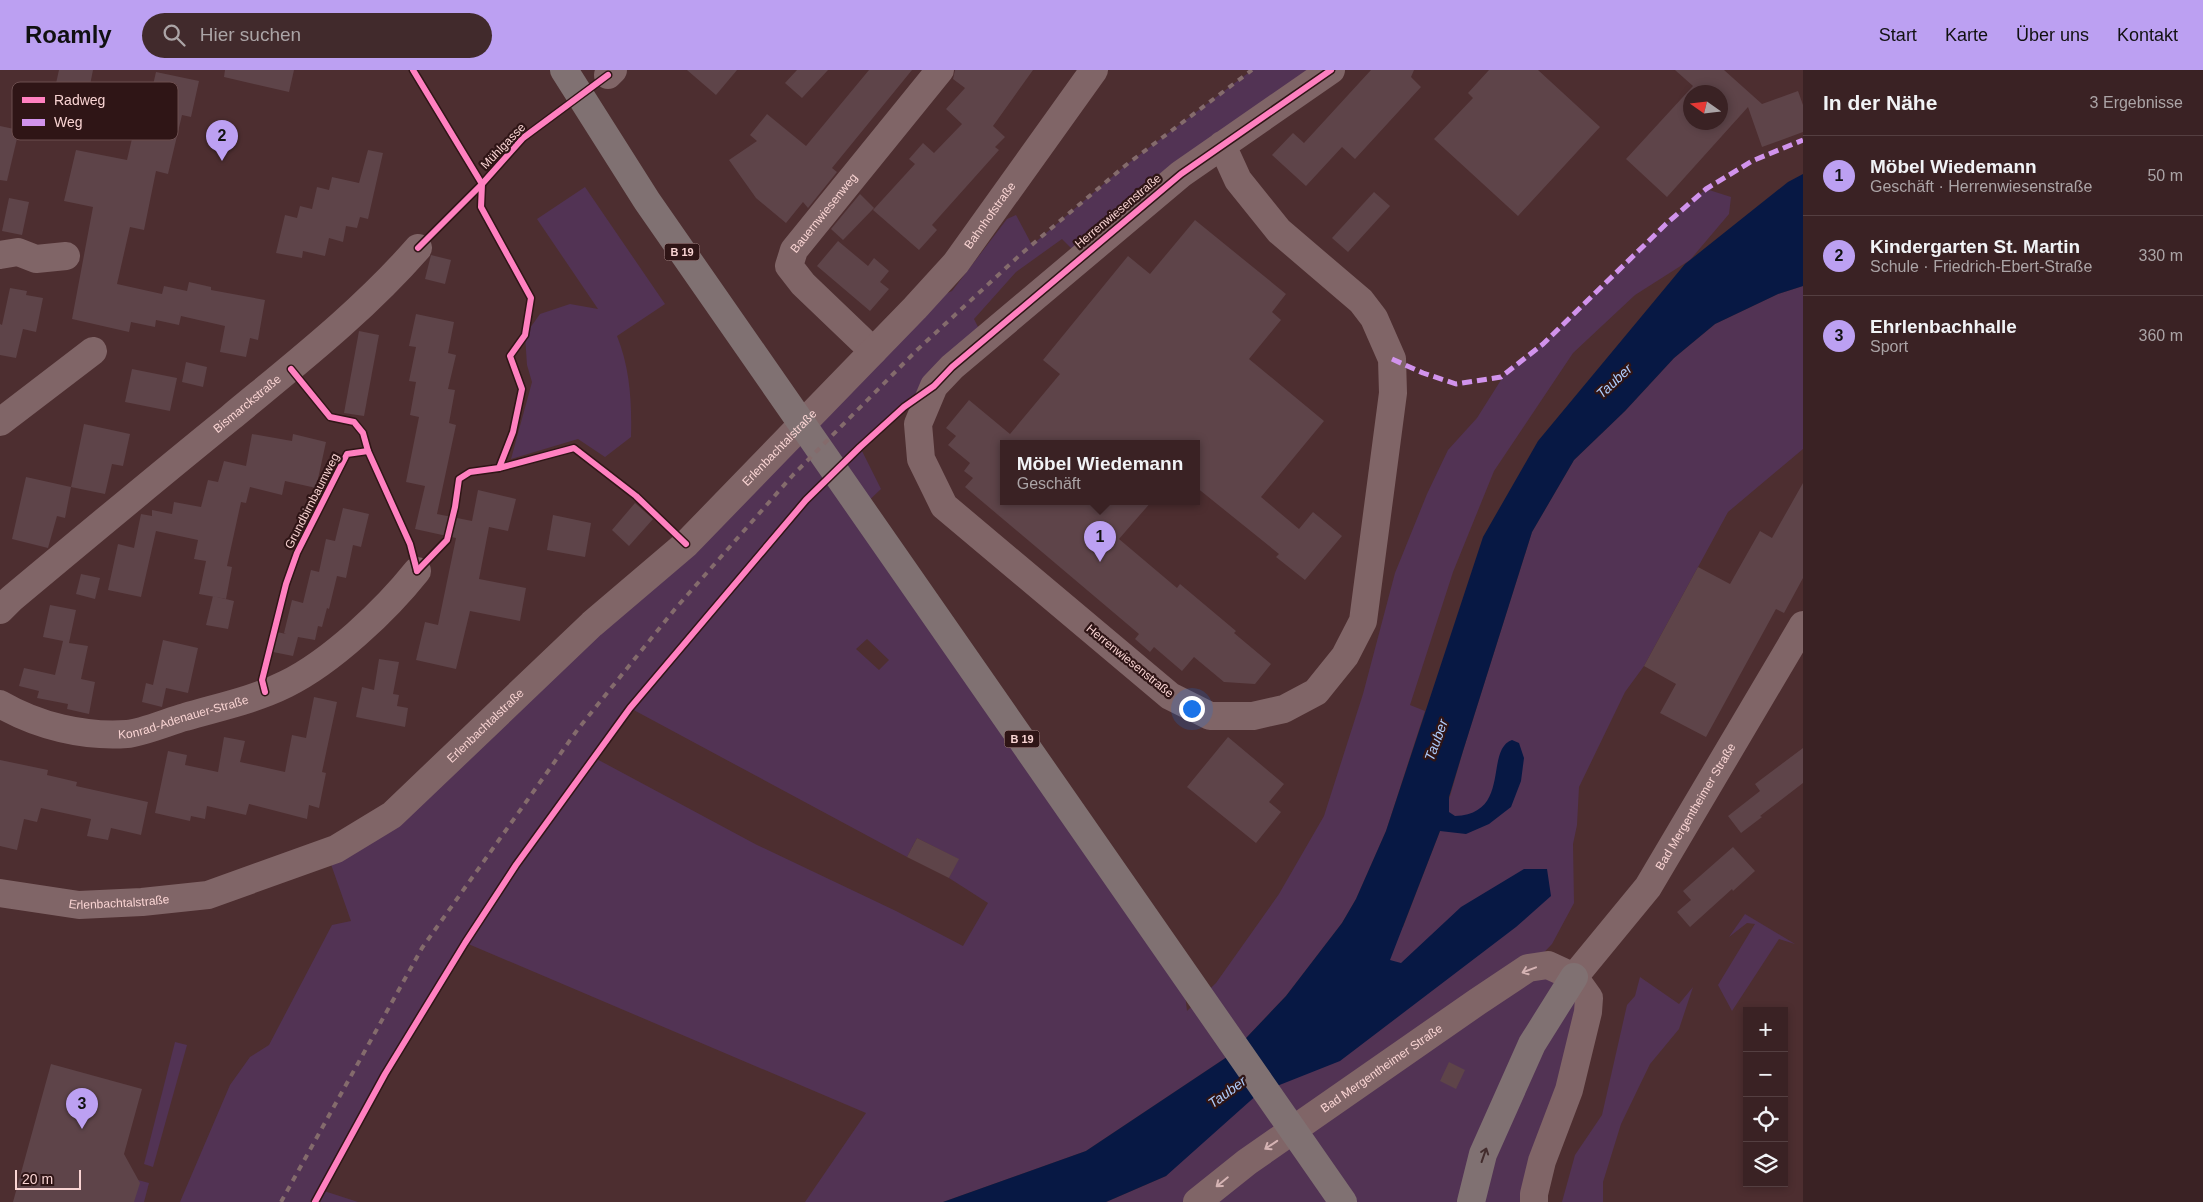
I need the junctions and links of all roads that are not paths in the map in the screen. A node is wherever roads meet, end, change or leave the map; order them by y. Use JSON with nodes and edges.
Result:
{"nodes":[{"id":1,"x":564,"y":70,"type":"edge"},
{"id":2,"x":940,"y":70,"type":"edge"},
{"id":3,"x":1094,"y":70,"type":"edge"},
{"id":4,"x":1331,"y":70,"type":"edge"},
{"id":5,"x":1222,"y":146,"type":"junction"},
{"id":6,"x":418,"y":248,"type":"dead end"},
{"id":7,"x":0,"y":255,"type":"edge"},
{"id":8,"x":66,"y":256,"type":"dead end"},
{"id":9,"x":93,"y":351,"type":"dead end"},
{"id":10,"x":873,"y":351,"type":"junction"},
{"id":11,"x":0,"y":422,"type":"edge"},
{"id":12,"x":417,"y":571,"type":"dead end"},
{"id":13,"x":0,"y":610,"type":"edge"},
{"id":14,"x":1803,"y":625,"type":"edge"},
{"id":15,"x":0,"y":704,"type":"edge"},
{"id":16,"x":0,"y":893,"type":"edge"},
{"id":17,"x":1574,"y":977,"type":"junction"},
{"id":18,"x":1197,"y":1202,"type":"edge"},
{"id":19,"x":1342,"y":1202,"type":"edge"},
{"id":20,"x":1471,"y":1202,"type":"edge"},
{"id":21,"x":1534,"y":1202,"type":"edge"}],
"edges":[{"from":1,"to":19,"type":"main road","number":"B 19"},
{"from":2,"to":10,"type":"street","name":"Bauernwiesenweg"},
{"from":3,"to":10,"type":"street","name":"Bahnhofstraße"},
{"from":4,"to":5,"type":"street","name":"Herrenwiesenstraße"},
{"from":5,"to":5,"type":"street","name":"Herrenwiesenstraße"},
{"from":6,"to":13,"type":"street","name":"Bismarckstraße"},
{"from":7,"to":8,"type":"street"},
{"from":9,"to":11,"type":"street"},
{"from":10,"to":16,"type":"street","name":"Erlenbachtalstraße"},
{"from":12,"to":15,"type":"street","name":"Konrad-Adenauer-Straße"},
{"from":14,"to":17,"type":"street","name":"Bad Mergentheimer Straße"},
{"from":17,"to":18,"type":"street","name":"Bad Mergentheimer Straße","one_way":true},
{"from":20,"to":17,"type":"main road","one_way":true},
{"from":17,"to":21,"type":"street","name":"Bad Mergentheimer Straße"}]}
